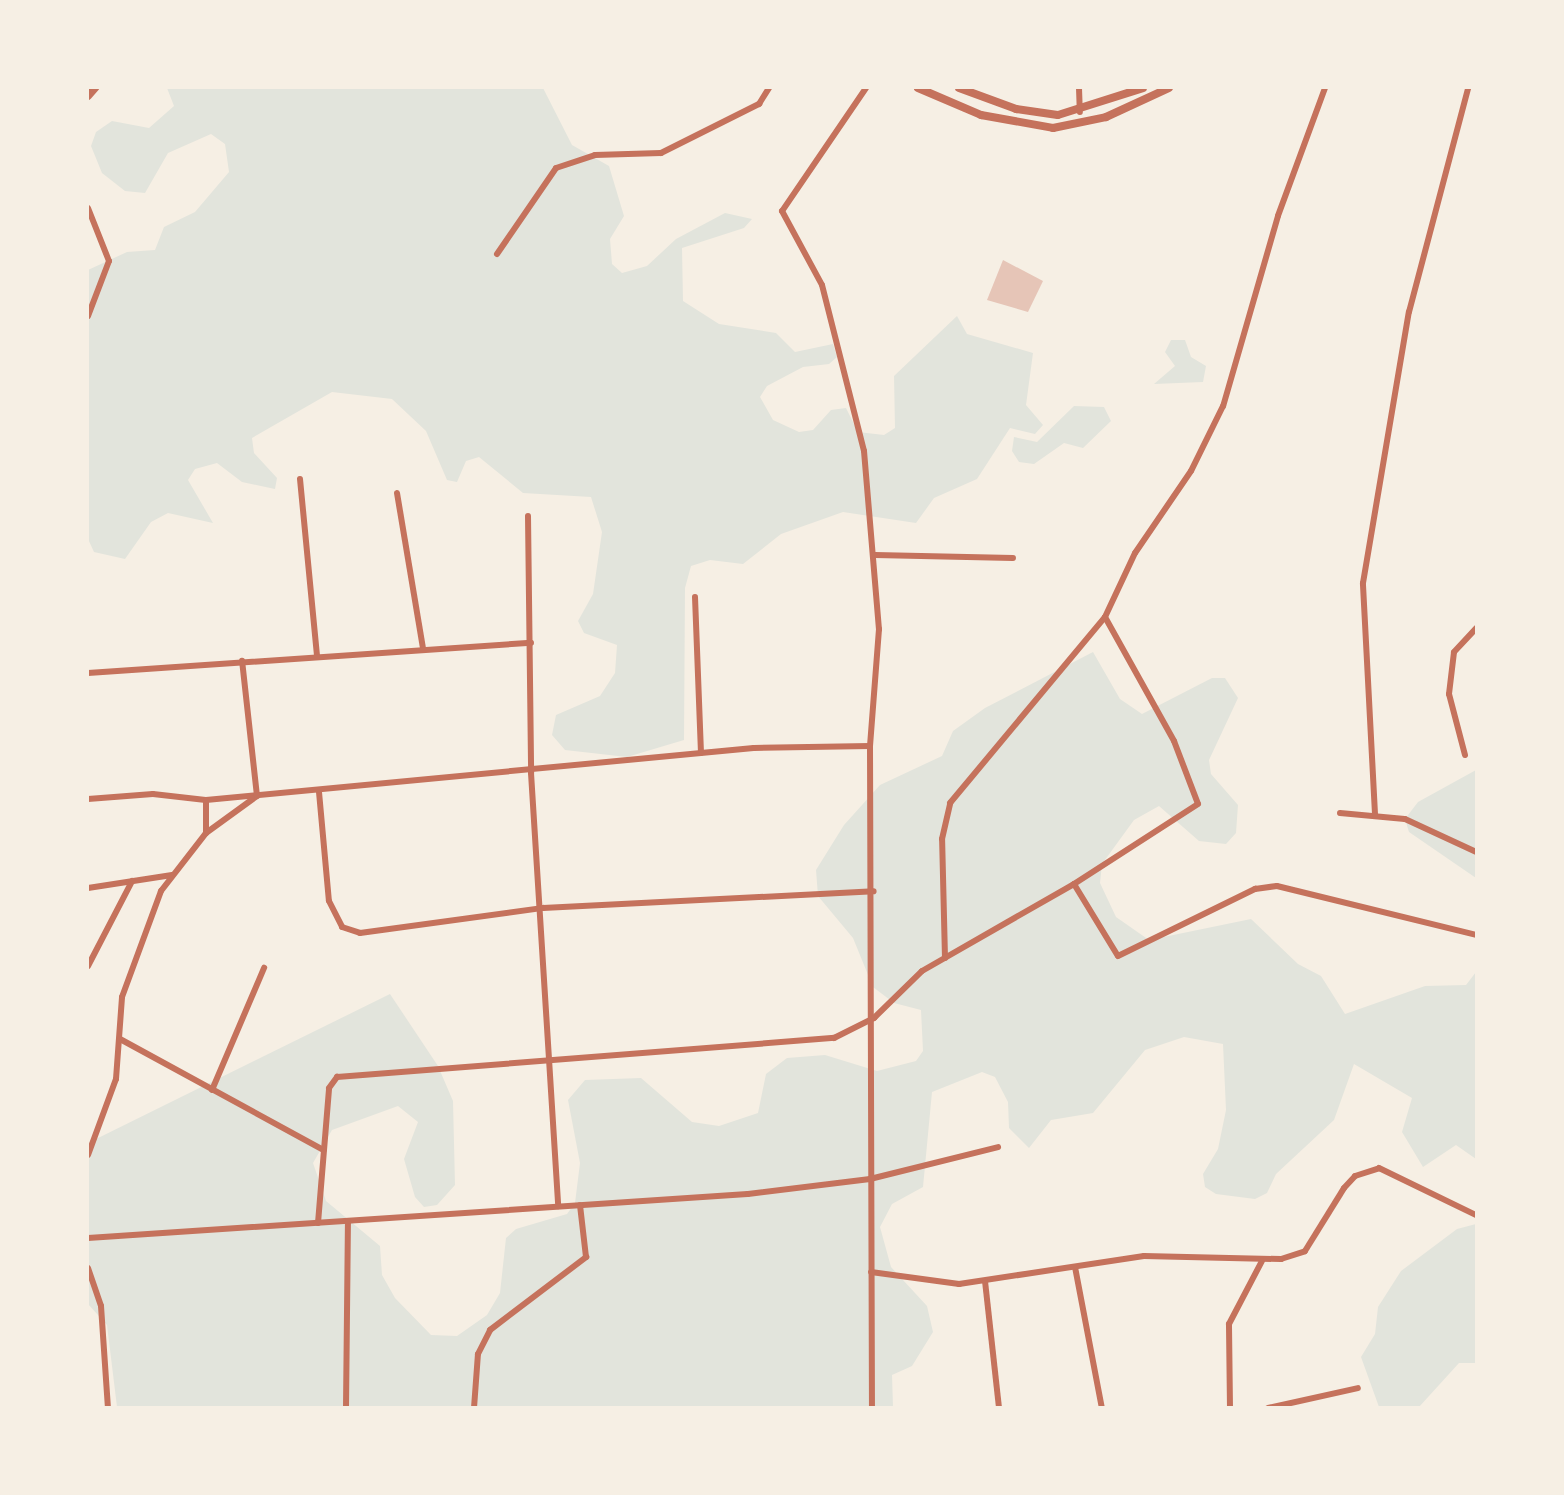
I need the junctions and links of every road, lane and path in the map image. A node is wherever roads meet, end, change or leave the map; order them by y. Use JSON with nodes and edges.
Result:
{"nodes":[{"id":1,"x":95,"y":88,"type":"edge"},
{"id":2,"x":769,"y":88,"type":"edge"},
{"id":3,"x":866,"y":88,"type":"edge"},
{"id":4,"x":918,"y":88,"type":"edge"},
{"id":5,"x":959,"y":88,"type":"edge"},
{"id":6,"x":1079,"y":88,"type":"edge"},
{"id":7,"x":1143,"y":88,"type":"edge"},
{"id":8,"x":1168,"y":88,"type":"edge"},
{"id":9,"x":1325,"y":88,"type":"edge"},
{"id":10,"x":1468,"y":88,"type":"edge"},
{"id":11,"x":88,"y":96,"type":"edge"},
{"id":12,"x":1080,"y":113,"type":"junction"},
{"id":13,"x":88,"y":208,"type":"edge"},
{"id":14,"x":497,"y":254,"type":"dead end"},
{"id":15,"x":88,"y":316,"type":"edge"},
{"id":16,"x":300,"y":479,"type":"dead end"},
{"id":17,"x":397,"y":494,"type":"dead end"},
{"id":18,"x":528,"y":516,"type":"dead end"},
{"id":19,"x":875,"y":555,"type":"junction"},
{"id":20,"x":1013,"y":558,"type":"dead end"},
{"id":21,"x":695,"y":597,"type":"dead end"},
{"id":22,"x":1105,"y":617,"type":"junction"},
{"id":23,"x":1476,"y":628,"type":"edge"},
{"id":24,"x":531,"y":643,"type":"junction"},
{"id":25,"x":423,"y":648,"type":"junction"},
{"id":26,"x":317,"y":655,"type":"junction"},
{"id":27,"x":242,"y":661,"type":"junction"},
{"id":28,"x":88,"y":673,"type":"edge"},
{"id":29,"x":870,"y":747,"type":"junction"},
{"id":30,"x":701,"y":754,"type":"junction"},
{"id":31,"x":1465,"y":755,"type":"dead end"},
{"id":32,"x":531,"y":773,"type":"junction"},
{"id":33,"x":318,"y":792,"type":"junction"},
{"id":34,"x":257,"y":796,"type":"junction"},
{"id":35,"x":88,"y":799,"type":"edge"},
{"id":36,"x":206,"y":800,"type":"junction"},
{"id":37,"x":1340,"y":813,"type":"dead end"},
{"id":38,"x":1375,"y":814,"type":"junction"},
{"id":39,"x":206,"y":833,"type":"junction"},
{"id":40,"x":1476,"y":852,"type":"edge"},
{"id":41,"x":172,"y":875,"type":"junction"},
{"id":42,"x":132,"y":881,"type":"junction"},
{"id":43,"x":1074,"y":884,"type":"junction"},
{"id":44,"x":88,"y":888,"type":"edge"},
{"id":45,"x":874,"y":891,"type":"junction"},
{"id":46,"x":543,"y":908,"type":"junction"},
{"id":47,"x":1476,"y":935,"type":"edge"},
{"id":48,"x":945,"y":958,"type":"junction"},
{"id":49,"x":88,"y":965,"type":"edge"},
{"id":50,"x":264,"y":968,"type":"dead end"},
{"id":51,"x":874,"y":1018,"type":"junction"},
{"id":52,"x":120,"y":1040,"type":"junction"},
{"id":53,"x":552,"y":1059,"type":"junction"},
{"id":54,"x":212,"y":1090,"type":"junction"},
{"id":55,"x":998,"y":1147,"type":"dead end"},
{"id":56,"x":324,"y":1150,"type":"junction"},
{"id":57,"x":88,"y":1155,"type":"edge"},
{"id":58,"x":870,"y":1179,"type":"junction"},
{"id":59,"x":580,"y":1205,"type":"junction"},
{"id":60,"x":558,"y":1206,"type":"junction"},
{"id":61,"x":1476,"y":1215,"type":"edge"},
{"id":62,"x":348,"y":1221,"type":"junction"},
{"id":63,"x":318,"y":1223,"type":"junction"},
{"id":64,"x":88,"y":1238,"type":"edge"},
{"id":65,"x":1262,"y":1261,"type":"junction"},
{"id":66,"x":1075,"y":1267,"type":"junction"},
{"id":67,"x":88,"y":1268,"type":"edge"},
{"id":68,"x":871,"y":1272,"type":"junction"},
{"id":69,"x":985,"y":1281,"type":"junction"},
{"id":70,"x":1358,"y":1388,"type":"dead end"},
{"id":71,"x":108,"y":1408,"type":"edge"},
{"id":72,"x":346,"y":1408,"type":"edge"},
{"id":73,"x":474,"y":1408,"type":"edge"},
{"id":74,"x":872,"y":1408,"type":"edge"},
{"id":75,"x":999,"y":1408,"type":"edge"},
{"id":76,"x":1102,"y":1408,"type":"edge"},
{"id":77,"x":1230,"y":1408,"type":"edge"},
{"id":78,"x":1268,"y":1408,"type":"edge"}],
"edges":[{"from":1,"to":11,"type":"street"},
{"from":2,"to":14,"type":"street"},
{"from":3,"to":19,"type":"street"},
{"from":4,"to":8,"type":"street"},
{"from":5,"to":12,"type":"street"},
{"from":6,"to":12,"type":"street"},
{"from":7,"to":12,"type":"street"},
{"from":9,"to":22,"type":"street"},
{"from":10,"to":38,"type":"street"},
{"from":13,"to":15,"type":"street"},
{"from":16,"to":26,"type":"street"},
{"from":17,"to":25,"type":"street"},
{"from":18,"to":24,"type":"street"},
{"from":19,"to":20,"type":"street"},
{"from":19,"to":29,"type":"street"},
{"from":21,"to":30,"type":"street"},
{"from":22,"to":43,"type":"street"},
{"from":22,"to":48,"type":"street"},
{"from":23,"to":31,"type":"street"},
{"from":24,"to":25,"type":"street"},
{"from":24,"to":32,"type":"street"},
{"from":25,"to":26,"type":"street"},
{"from":26,"to":27,"type":"street"},
{"from":27,"to":28,"type":"street"},
{"from":27,"to":34,"type":"street"},
{"from":29,"to":30,"type":"street"},
{"from":29,"to":45,"type":"street"},
{"from":30,"to":32,"type":"street"},
{"from":32,"to":33,"type":"street"},
{"from":32,"to":46,"type":"street"},
{"from":33,"to":34,"type":"street"},
{"from":33,"to":46,"type":"street"},
{"from":34,"to":36,"type":"street"},
{"from":34,"to":39,"type":"street"},
{"from":35,"to":36,"type":"street"},
{"from":36,"to":39,"type":"street"},
{"from":37,"to":38,"type":"street"},
{"from":38,"to":40,"type":"street"},
{"from":39,"to":41,"type":"street"},
{"from":41,"to":42,"type":"street"},
{"from":41,"to":52,"type":"street"},
{"from":42,"to":44,"type":"street"},
{"from":42,"to":49,"type":"street"},
{"from":43,"to":47,"type":"street"},
{"from":43,"to":48,"type":"street"},
{"from":45,"to":46,"type":"street"},
{"from":45,"to":51,"type":"street"},
{"from":46,"to":53,"type":"street"},
{"from":48,"to":51,"type":"street"},
{"from":50,"to":54,"type":"street"},
{"from":51,"to":53,"type":"street"},
{"from":51,"to":58,"type":"street"},
{"from":52,"to":54,"type":"street"},
{"from":52,"to":57,"type":"street"},
{"from":53,"to":56,"type":"street"},
{"from":53,"to":60,"type":"street"},
{"from":54,"to":56,"type":"street"},
{"from":55,"to":58,"type":"street"},
{"from":56,"to":63,"type":"street"},
{"from":58,"to":59,"type":"street"},
{"from":58,"to":68,"type":"street"},
{"from":59,"to":60,"type":"street"},
{"from":59,"to":73,"type":"street"},
{"from":60,"to":62,"type":"street"},
{"from":61,"to":65,"type":"street"},
{"from":62,"to":63,"type":"street"},
{"from":62,"to":72,"type":"street"},
{"from":63,"to":64,"type":"street"},
{"from":65,"to":66,"type":"street"},
{"from":65,"to":77,"type":"street"},
{"from":66,"to":69,"type":"street"},
{"from":66,"to":76,"type":"street"},
{"from":67,"to":71,"type":"street"},
{"from":68,"to":69,"type":"street"},
{"from":68,"to":74,"type":"street"},
{"from":69,"to":75,"type":"street"},
{"from":70,"to":78,"type":"street"}]}
